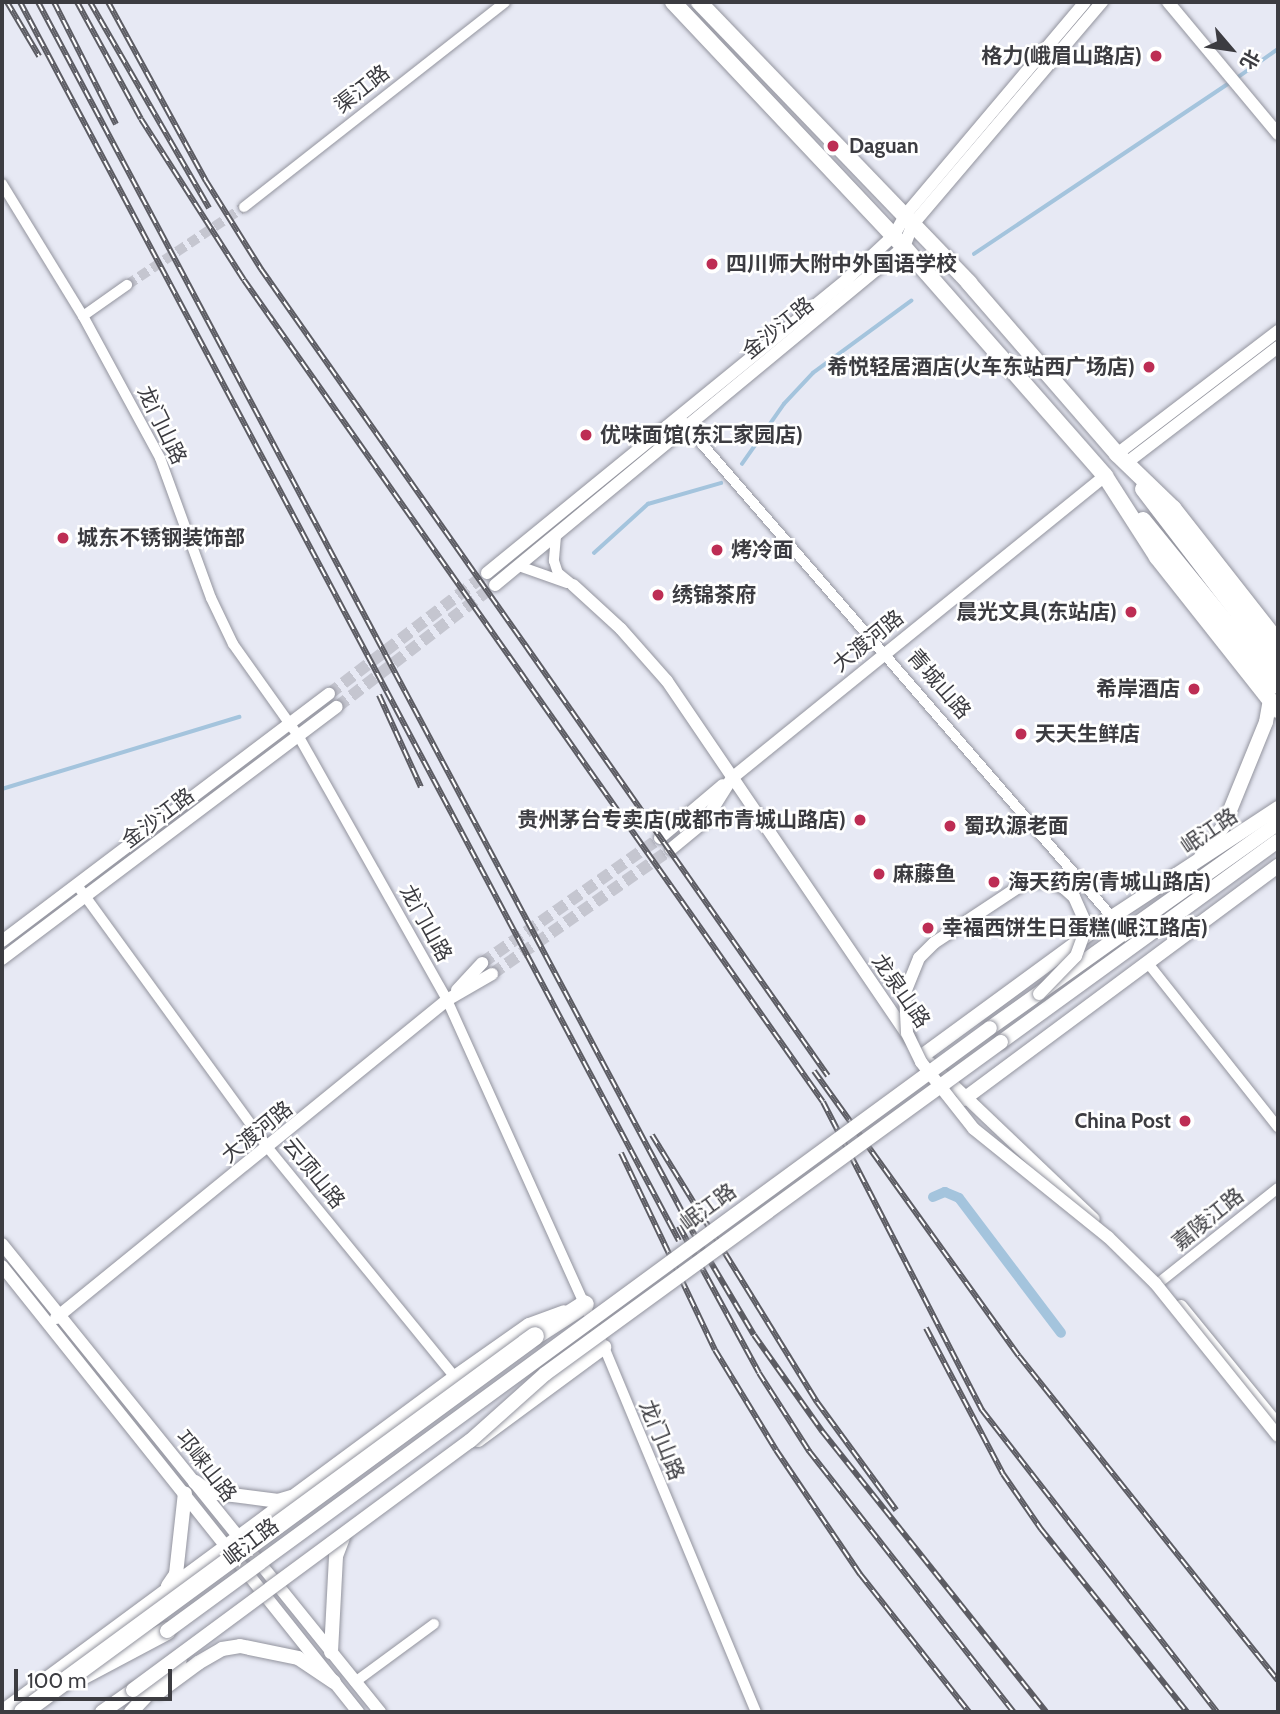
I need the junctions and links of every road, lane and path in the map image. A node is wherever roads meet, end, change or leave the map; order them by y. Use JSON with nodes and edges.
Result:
{"nodes":[{"id":1,"x":505,"y":2,"type":"edge"},
{"id":2,"x":664,"y":2,"type":"edge"},
{"id":3,"x":673,"y":2,"type":"edge"},
{"id":4,"x":701,"y":2,"type":"edge"},
{"id":5,"x":1085,"y":2,"type":"edge"},
{"id":6,"x":1102,"y":2,"type":"edge"},
{"id":7,"x":1168,"y":2,"type":"edge"},
{"id":8,"x":697,"y":30,"type":"junction"},
{"id":9,"x":1278,"y":134,"type":"edge"},
{"id":10,"x":2,"y":184,"type":"edge"},
{"id":11,"x":244,"y":207,"type":"tunnel mouth"},
{"id":12,"x":910,"y":219,"type":"junction"},
{"id":13,"x":899,"y":241,"type":"junction"},
{"id":14,"x":127,"y":285,"type":"tunnel mouth"},
{"id":15,"x":83,"y":316,"type":"junction"},
{"id":16,"x":1278,"y":331,"type":"edge"},
{"id":17,"x":1278,"y":347,"type":"edge"},
{"id":18,"x":678,"y":416,"type":"junction"},
{"id":19,"x":687,"y":427,"type":"junction"},
{"id":20,"x":1121,"y":459,"type":"junction"},
{"id":21,"x":1105,"y":476,"type":"junction"},
{"id":22,"x":556,"y":536,"type":"junction"},
{"id":23,"x":519,"y":566,"type":"junction"},
{"id":24,"x":487,"y":573,"type":"tunnel mouth"},
{"id":25,"x":495,"y":585,"type":"tunnel mouth"},
{"id":26,"x":573,"y":585,"type":"junction"},
{"id":27,"x":1278,"y":642,"type":"edge"},
{"id":28,"x":885,"y":652,"type":"junction"},
{"id":29,"x":1278,"y":665,"type":"edge"},
{"id":30,"x":329,"y":694,"type":"tunnel mouth"},
{"id":31,"x":1275,"y":698,"type":"edge"},
{"id":32,"x":337,"y":707,"type":"tunnel mouth"},
{"id":33,"x":291,"y":724,"type":"junction"},
{"id":34,"x":299,"y":737,"type":"junction"},
{"id":35,"x":732,"y":778,"type":"junction"},
{"id":36,"x":1278,"y":808,"type":"edge"},
{"id":37,"x":1278,"y":823,"type":"edge"},
{"id":38,"x":660,"y":838,"type":"tunnel mouth"},
{"id":39,"x":1278,"y":841,"type":"edge"},
{"id":40,"x":671,"y":849,"type":"tunnel mouth"},
{"id":41,"x":1194,"y":866,"type":"junction"},
{"id":42,"x":1278,"y":866,"type":"edge"},
{"id":43,"x":77,"y":885,"type":"junction"},
{"id":44,"x":85,"y":897,"type":"junction"},
{"id":45,"x":1112,"y":917,"type":"junction"},
{"id":46,"x":2,"y":941,"type":"edge"},
{"id":47,"x":2,"y":959,"type":"edge"},
{"id":48,"x":1147,"y":962,"type":"junction"},
{"id":49,"x":482,"y":963,"type":"tunnel mouth"},
{"id":50,"x":492,"y":974,"type":"tunnel mouth"},
{"id":51,"x":1039,"y":994,"type":"junction"},
{"id":52,"x":447,"y":1000,"type":"junction"},
{"id":53,"x":922,"y":1056,"type":"junction"},
{"id":54,"x":964,"y":1099,"type":"junction"},
{"id":55,"x":1278,"y":1127,"type":"edge"},
{"id":56,"x":268,"y":1148,"type":"junction"},
{"id":57,"x":1278,"y":1188,"type":"edge"},
{"id":58,"x":2,"y":1244,"type":"edge"},
{"id":59,"x":2,"y":1266,"type":"edge"},
{"id":60,"x":1161,"y":1281,"type":"junction"},
{"id":61,"x":585,"y":1304,"type":"junction"},
{"id":62,"x":61,"y":1315,"type":"junction"},
{"id":63,"x":49,"y":1323,"type":"junction"},
{"id":64,"x":604,"y":1347,"type":"junction"},
{"id":65,"x":1237,"y":1374,"type":"junction"},
{"id":66,"x":454,"y":1377,"type":"junction"},
{"id":67,"x":1278,"y":1415,"type":"edge"},
{"id":68,"x":1278,"y":1425,"type":"edge"},
{"id":69,"x":1278,"y":1436,"type":"edge"},
{"id":70,"x":190,"y":1488,"type":"junction"},
{"id":71,"x":302,"y":1494,"type":"junction"},
{"id":72,"x":343,"y":1538,"type":"junction"},
{"id":73,"x":233,"y":1542,"type":"junction"},
{"id":74,"x":166,"y":1590,"type":"junction"},
{"id":75,"x":272,"y":1592,"type":"junction"},
{"id":76,"x":434,"y":1625,"type":"dead end"},
{"id":77,"x":167,"y":1630,"type":"joint"},
{"id":78,"x":331,"y":1652,"type":"junction"},
{"id":79,"x":334,"y":1682,"type":"junction"},
{"id":80,"x":355,"y":1682,"type":"junction"},
{"id":81,"x":51,"y":1693,"type":"junction"},
{"id":82,"x":138,"y":1708,"type":"edge"},
{"id":83,"x":2,"y":1712,"type":"edge"},
{"id":84,"x":23,"y":1712,"type":"edge"},
{"id":85,"x":102,"y":1712,"type":"edge"},
{"id":86,"x":358,"y":1712,"type":"edge"},
{"id":87,"x":380,"y":1712,"type":"edge"},
{"id":88,"x":756,"y":1712,"type":"edge"}],
"edges":[{"from":1,"to":11,"type":"street","name":"渠江路"},
{"from":2,"to":8,"type":"main road"},
{"from":3,"to":8,"type":"main road"},
{"from":4,"to":12,"type":"main road"},
{"from":5,"to":12,"type":"street","name":"金沙江路"},
{"from":6,"to":12,"type":"street","name":"金沙江路"},
{"from":7,"to":9,"type":"street"},
{"from":8,"to":13,"type":"main road"},
{"from":10,"to":15,"type":"street","name":"龙门山路"},
{"from":12,"to":13,"type":"street","name":"金沙江路"},
{"from":12,"to":20,"type":"main road"},
{"from":13,"to":18,"type":"street","name":"金沙江路"},
{"from":13,"to":19,"type":"street","name":"金沙江路"},
{"from":13,"to":21,"type":"main road"},
{"from":14,"to":15,"type":"street"},
{"from":15,"to":33,"type":"street","name":"龙门山路"},
{"from":16,"to":20,"type":"street"},
{"from":17,"to":20,"type":"street"},
{"from":18,"to":19,"type":"street","name":"青城山路"},
{"from":18,"to":24,"type":"street","name":"金沙江路"},
{"from":19,"to":22,"type":"street","name":"金沙江路"},
{"from":19,"to":28,"type":"street","name":"青城山路"},
{"from":20,"to":27,"type":"main road"},
{"from":20,"to":29,"type":"main road"},
{"from":21,"to":28,"type":"street","name":"大渡河路"},
{"from":21,"to":31,"type":"main road"},
{"from":22,"to":23,"type":"street","name":"金沙江路"},
{"from":22,"to":26,"type":"street","name":"龙泉山路"},
{"from":23,"to":25,"type":"street","name":"金沙江路"},
{"from":23,"to":26,"type":"street"},
{"from":26,"to":35,"type":"street","name":"龙泉山路"},
{"from":28,"to":35,"type":"street","name":"大渡河路"},
{"from":28,"to":45,"type":"street","name":"青城山路"},
{"from":30,"to":33,"type":"street","name":"金沙江路"},
{"from":31,"to":41,"type":"main road"},
{"from":32,"to":34,"type":"street","name":"金沙江路"},
{"from":33,"to":34,"type":"street","name":"龙门山路"},
{"from":33,"to":43,"type":"street","name":"金沙江路"},
{"from":34,"to":44,"type":"street","name":"金沙江路"},
{"from":34,"to":52,"type":"street","name":"龙门山路"},
{"from":35,"to":38,"type":"street"},
{"from":35,"to":40,"type":"street","name":"大渡河路"},
{"from":35,"to":53,"type":"street","name":"龙泉山路"},
{"from":36,"to":41,"type":"main road","name":"岷江路"},
{"from":37,"to":51,"type":"main road","name":"岷江路","bridge":true},
{"from":39,"to":85,"type":"main road","name":"岷江路","bridge":true},
{"from":41,"to":45,"type":"main road","name":"岷江路"},
{"from":42,"to":48,"type":"main road"},
{"from":43,"to":44,"type":"street","name":"云顶山路"},
{"from":43,"to":46,"type":"street","name":"金沙江路"},
{"from":44,"to":47,"type":"street","name":"金沙江路"},
{"from":44,"to":56,"type":"street","name":"云顶山路"},
{"from":45,"to":53,"type":"main road","name":"岷江路"},
{"from":48,"to":54,"type":"main road"},
{"from":48,"to":55,"type":"street"},
{"from":49,"to":52,"type":"street"},
{"from":50,"to":52,"type":"street","name":"大渡河路"},
{"from":51,"to":69,"type":"street","bridge":true},
{"from":51,"to":77,"type":"main road","name":"岷江路","bridge":true},
{"from":52,"to":56,"type":"street","name":"大渡河路"},
{"from":52,"to":61,"type":"street","name":"龙门山路"},
{"from":53,"to":54,"type":"street","name":"龙泉山路"},
{"from":54,"to":60,"type":"street","name":"龙泉山路"},
{"from":56,"to":62,"type":"street","name":"大渡河路"},
{"from":56,"to":66,"type":"street","name":"云顶山路"},
{"from":57,"to":60,"type":"street","name":"嘉陵江路"},
{"from":58,"to":62,"type":"street","name":"邛崃山路"},
{"from":59,"to":63,"type":"street","name":"邛崃山路"},
{"from":60,"to":65,"type":"street","name":"龙泉山路"},
{"from":61,"to":64,"type":"street","name":"龙门山路"},
{"from":61,"to":66,"type":"main road"},
{"from":61,"to":81,"type":"highway","bridge":true},
{"from":62,"to":63,"type":"street","name":"大渡河路"},
{"from":62,"to":70,"type":"street","name":"邛崃山路"},
{"from":63,"to":70,"type":"street","name":"邛崃山路"},
{"from":64,"to":72,"type":"main road"},
{"from":64,"to":88,"type":"street","name":"龙门山路"},
{"from":65,"to":67,"type":"street"},
{"from":65,"to":68,"type":"street","name":"龙泉山路"},
{"from":66,"to":71,"type":"main road"},
{"from":70,"to":71,"type":"main road"},
{"from":70,"to":73,"type":"street","name":"邛崃山路"},
{"from":70,"to":74,"type":"main road"},
{"from":71,"to":73,"type":"main road"},
{"from":72,"to":75,"type":"main road"},
{"from":72,"to":78,"type":"main road"},
{"from":73,"to":74,"type":"main road"},
{"from":73,"to":75,"type":"street","name":"邛崃山路"},
{"from":74,"to":83,"type":"main road"},
{"from":75,"to":78,"type":"street","name":"邛崃山路"},
{"from":75,"to":79,"type":"street","name":"邛崃山路"},
{"from":75,"to":82,"type":"main road"},
{"from":76,"to":80,"type":"street"},
{"from":77,"to":81,"type":"highway","bridge":true},
{"from":78,"to":80,"type":"street","name":"邛崃山路"},
{"from":79,"to":82,"type":"main road"},
{"from":79,"to":86,"type":"street","name":"邛崃山路"},
{"from":80,"to":87,"type":"street","name":"邛崃山路"},
{"from":81,"to":84,"type":"highway","bridge":true}]}
